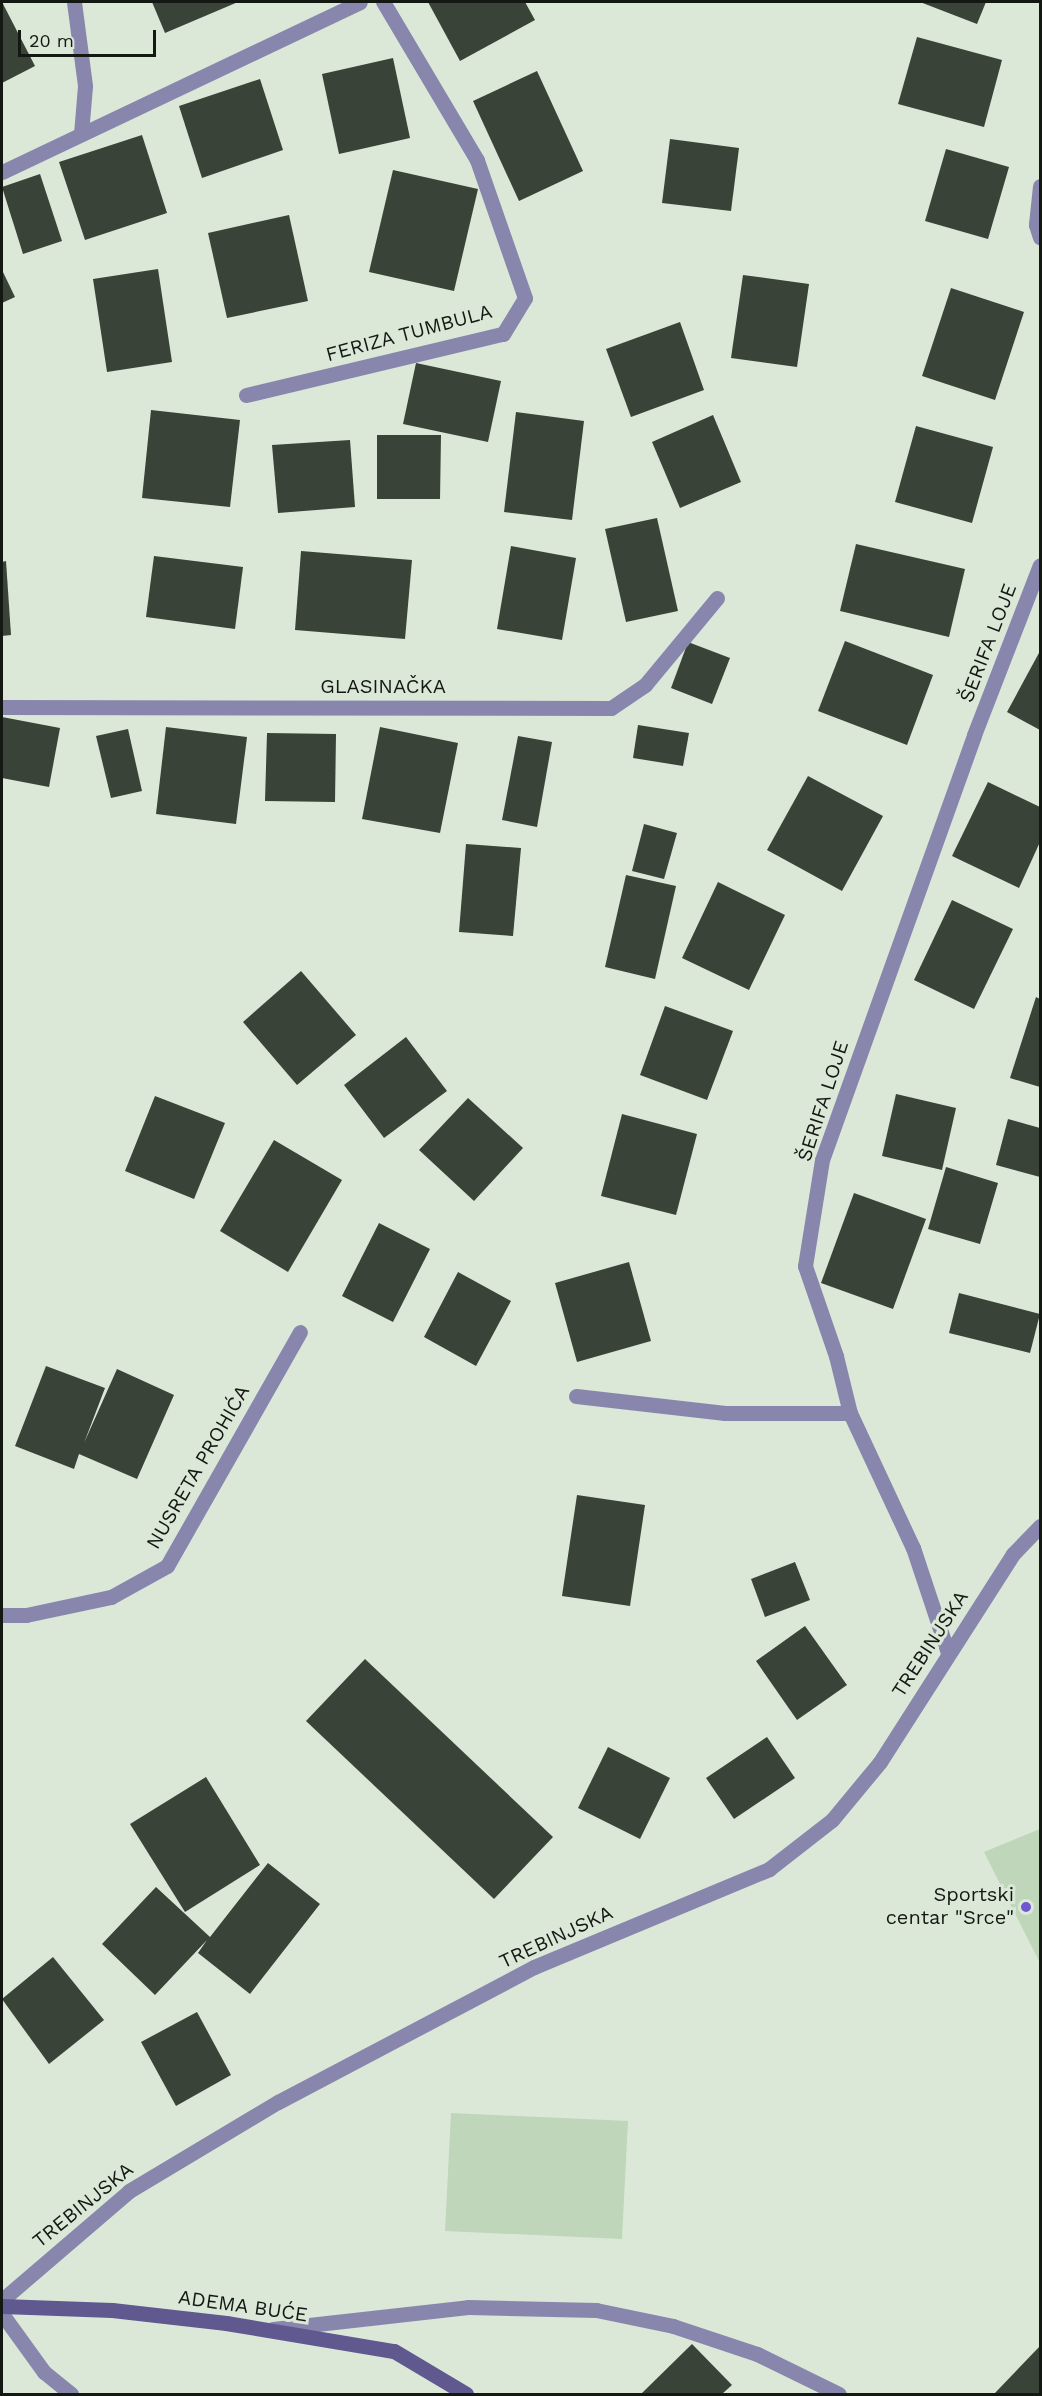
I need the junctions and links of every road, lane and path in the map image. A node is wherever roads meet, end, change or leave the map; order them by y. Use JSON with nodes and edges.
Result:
{"nodes":[{"id":1,"x":74,"y":2,"type":"edge"},
{"id":2,"x":360,"y":2,"type":"edge"},
{"id":3,"x":384,"y":2,"type":"edge"},
{"id":4,"x":81,"y":134,"type":"junction"},
{"id":5,"x":2,"y":172,"type":"edge"},
{"id":6,"x":1041,"y":186,"type":"edge"},
{"id":7,"x":1041,"y":237,"type":"edge"},
{"id":8,"x":246,"y":395,"type":"dead end"},
{"id":9,"x":1041,"y":565,"type":"edge"},
{"id":10,"x":717,"y":598,"type":"dead end"},
{"id":11,"x":2,"y":707,"type":"edge"},
{"id":12,"x":300,"y":1332,"type":"dead end"},
{"id":13,"x":576,"y":1396,"type":"dead end"},
{"id":14,"x":850,"y":1413,"type":"junction"},
{"id":15,"x":1041,"y":1526,"type":"edge"},
{"id":16,"x":2,"y":1615,"type":"edge"},
{"id":17,"x":948,"y":1653,"type":"junction"},
{"id":18,"x":2,"y":2300,"type":"edge"},
{"id":19,"x":2,"y":2306,"type":"edge"},
{"id":20,"x":2,"y":2314,"type":"edge"},
{"id":21,"x":267,"y":2330,"type":"junction"},
{"id":22,"x":71,"y":2394,"type":"edge"},
{"id":23,"x":466,"y":2394,"type":"edge"},
{"id":24,"x":839,"y":2394,"type":"edge"}],
"edges":[{"from":1,"to":4,"type":"street"},
{"from":2,"to":4,"type":"street"},
{"from":3,"to":8,"type":"street","name":"FERIZA TUMBULA"},
{"from":4,"to":5,"type":"street"},
{"from":6,"to":7,"type":"street"},
{"from":9,"to":14,"type":"street","name":"ŠERIFA LOJE"},
{"from":10,"to":11,"type":"street","name":"GLASINAČKA"},
{"from":12,"to":16,"type":"street","name":"NUSRETA PROHIĆA"},
{"from":13,"to":14,"type":"street"},
{"from":14,"to":17,"type":"street","name":"ŠERIFA LOJE"},
{"from":15,"to":17,"type":"street","name":"TREBINJSKA"},
{"from":17,"to":18,"type":"street","name":"TREBINJSKA"},
{"from":19,"to":21,"type":"street","name":"ADEMA BUĆE"},
{"from":20,"to":22,"type":"street"},
{"from":21,"to":23,"type":"street","name":"ADEMA BUĆE"},
{"from":21,"to":24,"type":"street"}]}
